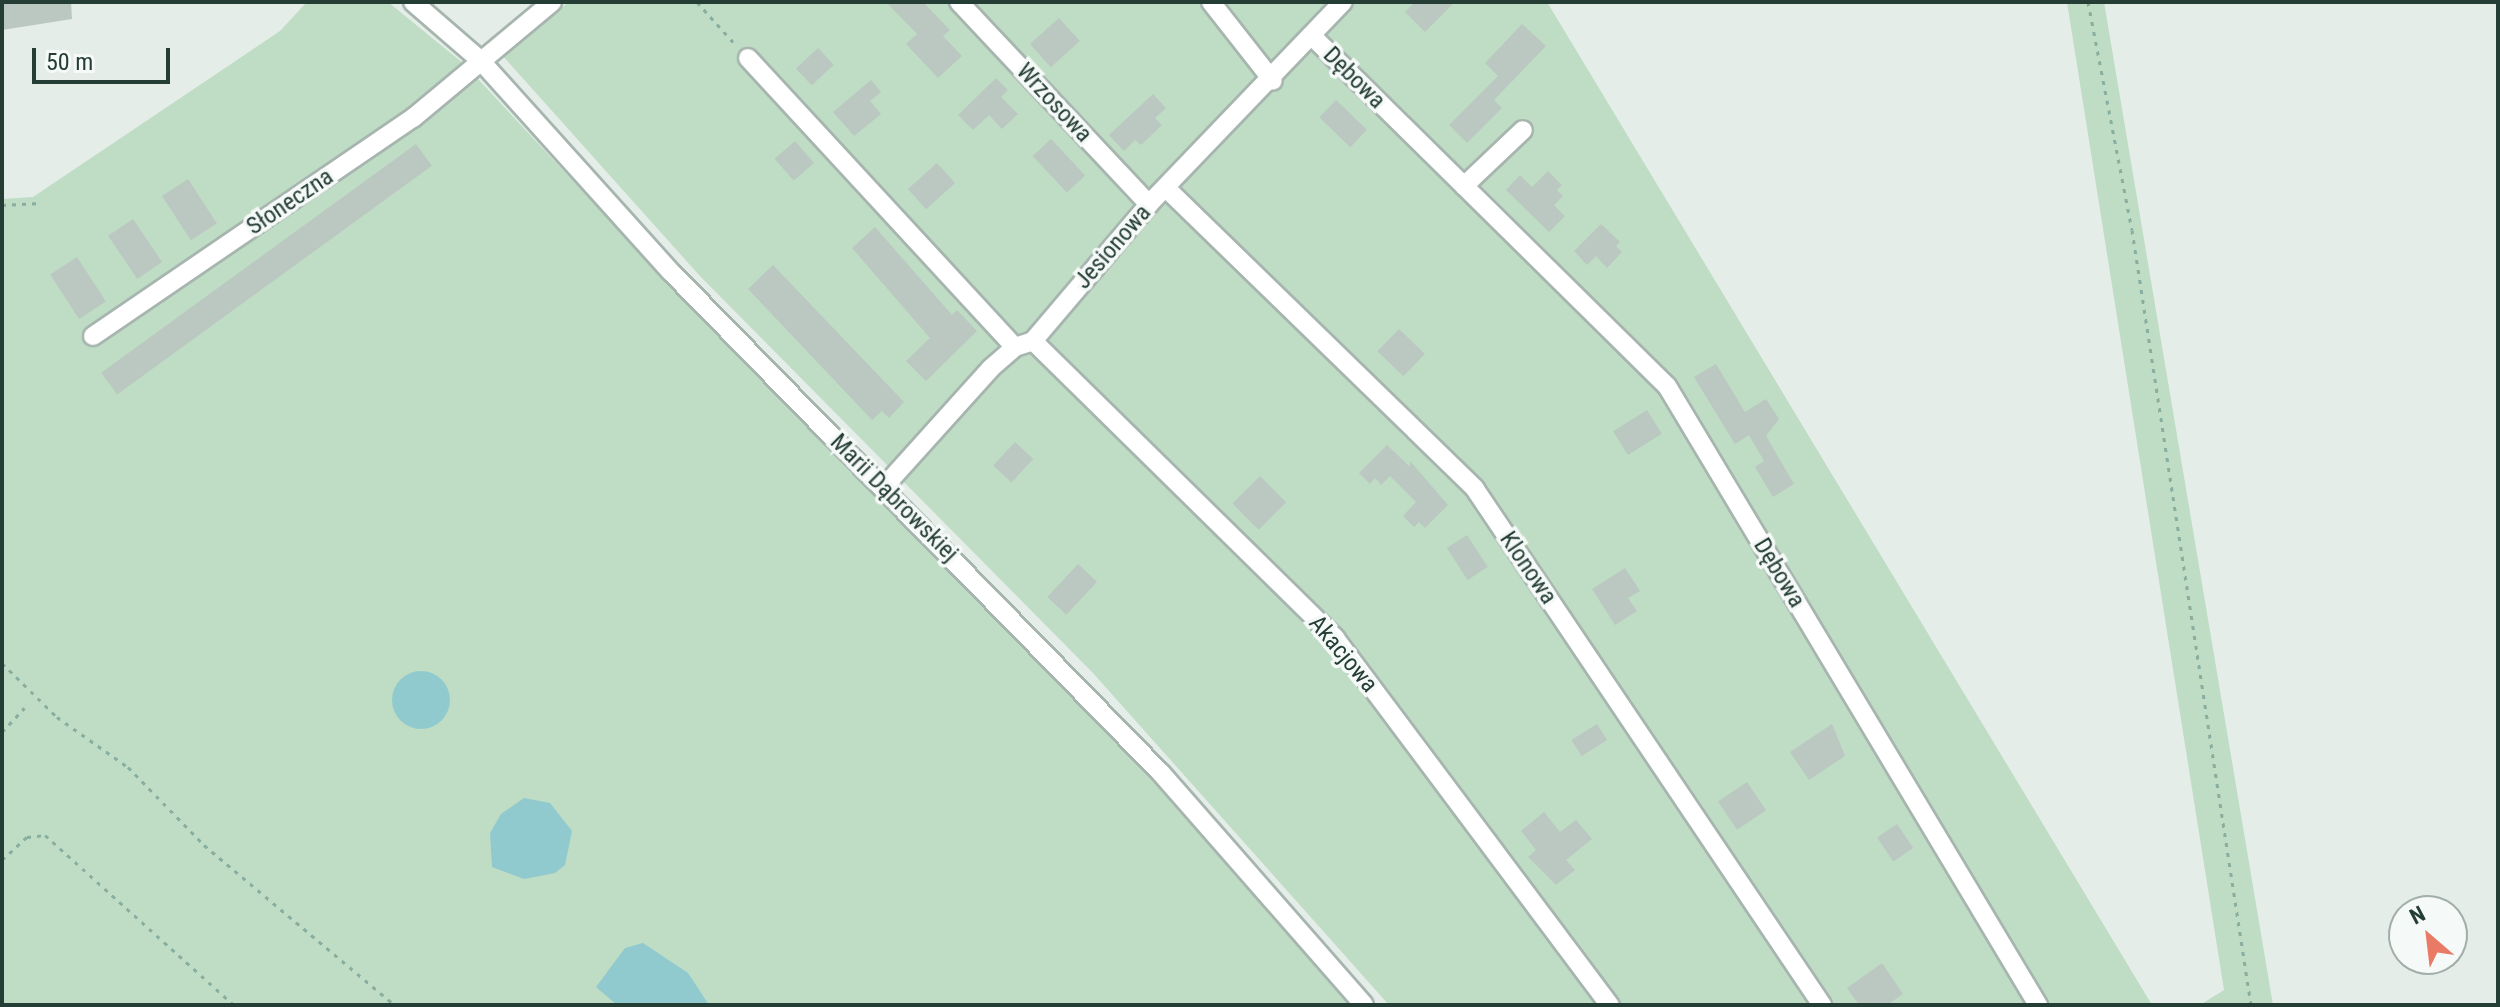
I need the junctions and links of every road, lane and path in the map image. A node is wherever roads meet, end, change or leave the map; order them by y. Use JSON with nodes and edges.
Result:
{"nodes":[{"id":1,"x":413,"y":2,"type":"edge"},
{"id":2,"x":552,"y":2,"type":"edge"},
{"id":3,"x":697,"y":2,"type":"edge"},
{"id":4,"x":959,"y":2,"type":"edge"},
{"id":5,"x":1211,"y":2,"type":"edge"},
{"id":6,"x":1343,"y":2,"type":"edge"},
{"id":7,"x":2088,"y":2,"type":"edge"},
{"id":8,"x":1313,"y":37,"type":"junction"},
{"id":9,"x":748,"y":58,"type":"joint"},
{"id":10,"x":480,"y":60,"type":"junction"},
{"id":11,"x":1273,"y":81,"type":"junction"},
{"id":12,"x":1523,"y":130,"type":"dead end"},
{"id":13,"x":1464,"y":186,"type":"junction"},
{"id":14,"x":1166,"y":188,"type":"junction"},
{"id":15,"x":40,"y":203,"type":"dead end"},
{"id":16,"x":1149,"y":204,"type":"junction"},
{"id":17,"x":2,"y":205,"type":"edge"},
{"id":18,"x":93,"y":336,"type":"dead end"},
{"id":19,"x":1024,"y":344,"type":"junction"},
{"id":20,"x":883,"y":488,"type":"junction"},
{"id":21,"x":2,"y":663,"type":"edge"},
{"id":22,"x":24,"y":708,"type":"dead end"},
{"id":23,"x":2,"y":732,"type":"edge"},
{"id":24,"x":2,"y":860,"type":"edge"},
{"id":25,"x":234,"y":1005,"type":"edge"},
{"id":26,"x":395,"y":1005,"type":"edge"},
{"id":27,"x":1364,"y":1005,"type":"edge"},
{"id":28,"x":1610,"y":1005,"type":"edge"},
{"id":29,"x":1822,"y":1005,"type":"edge"},
{"id":30,"x":2038,"y":1005,"type":"edge"},
{"id":31,"x":2251,"y":1005,"type":"edge"}],
"edges":[{"from":1,"to":10,"type":"street","name":"Marii Dąbrowskiej"},
{"from":2,"to":10,"type":"street","name":"Słoneczna"},
{"from":3,"to":9,"type":"path"},
{"from":4,"to":16,"type":"street","name":"Wrzosowa"},
{"from":5,"to":11,"type":"street"},
{"from":6,"to":8,"type":"street","name":"Jesionowa"},
{"from":7,"to":31,"type":"path"},
{"from":8,"to":11,"type":"street","name":"Jesionowa"},
{"from":8,"to":13,"type":"street","name":"Dębowa"},
{"from":9,"to":19,"type":"street","name":"Akacjowa"},
{"from":10,"to":18,"type":"street","name":"Słoneczna"},
{"from":10,"to":20,"type":"street","name":"Marii Dąbrowskiej"},
{"from":11,"to":14,"type":"street","name":"Jesionowa"},
{"from":12,"to":13,"type":"street"},
{"from":13,"to":30,"type":"street","name":"Dębowa"},
{"from":14,"to":16,"type":"street","name":"Jesionowa"},
{"from":14,"to":29,"type":"street","name":"Klonowa"},
{"from":15,"to":17,"type":"path"},
{"from":16,"to":19,"type":"street","name":"Jesionowa"},
{"from":19,"to":20,"type":"street","name":"Jesionowa"},
{"from":19,"to":28,"type":"street","name":"Akacjowa"},
{"from":20,"to":27,"type":"street","name":"Marii Dąbrowskiej"},
{"from":21,"to":26,"type":"path"},
{"from":22,"to":23,"type":"path"},
{"from":24,"to":25,"type":"path"}]}
